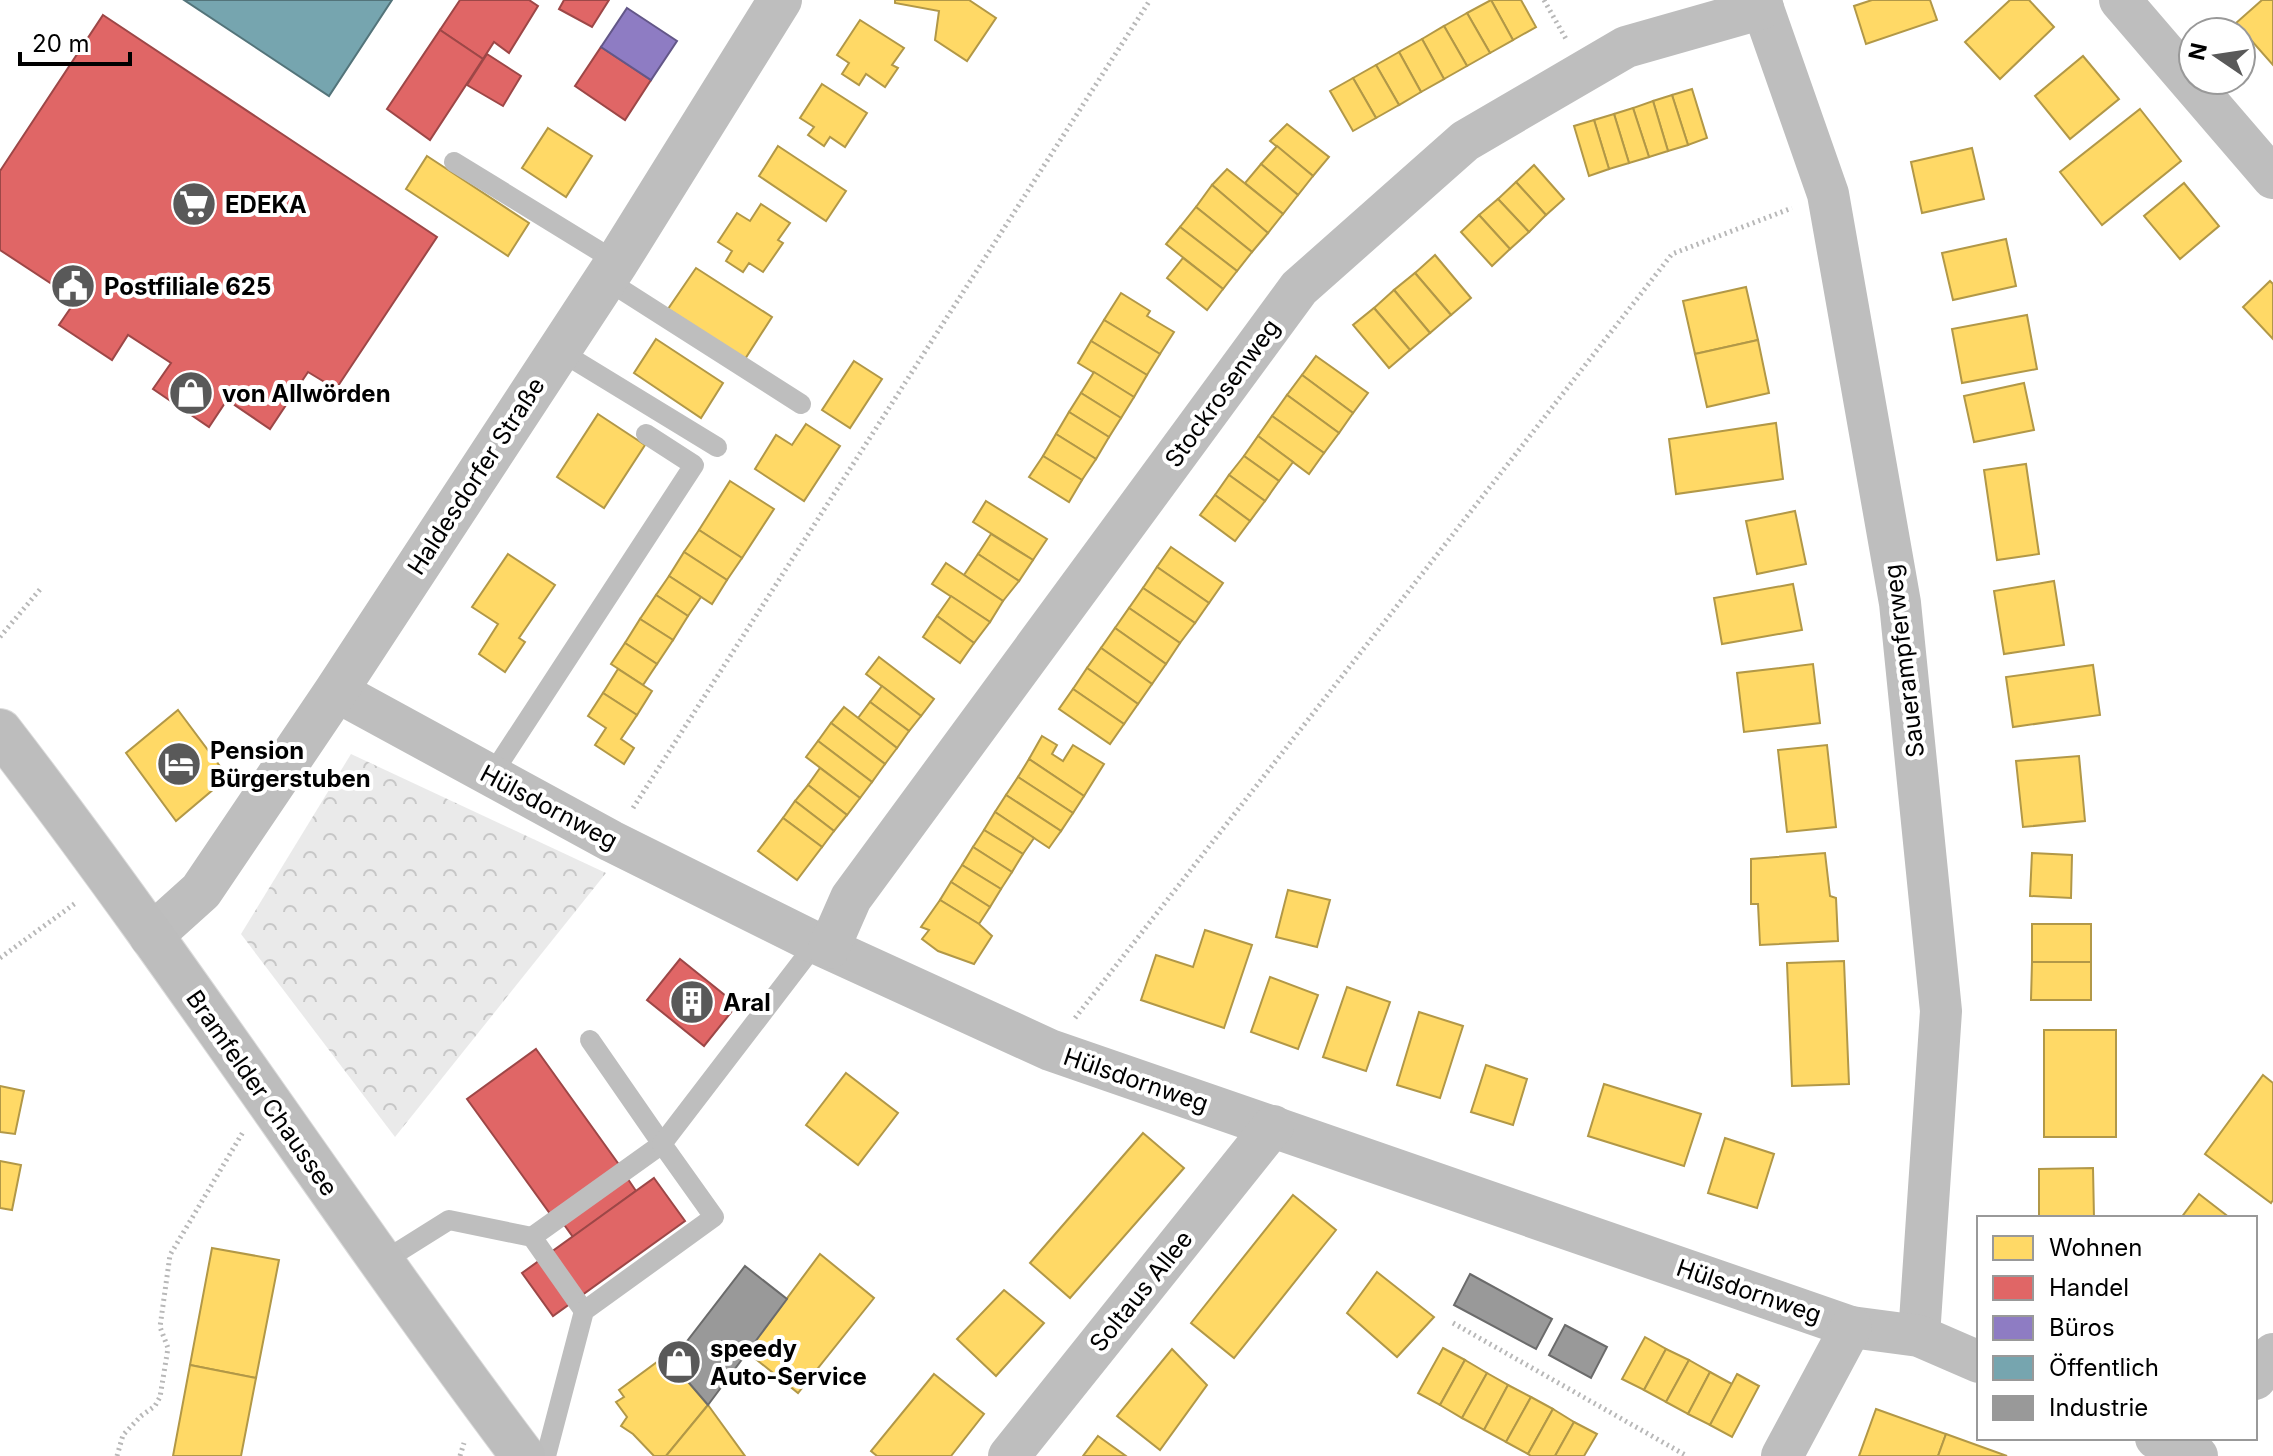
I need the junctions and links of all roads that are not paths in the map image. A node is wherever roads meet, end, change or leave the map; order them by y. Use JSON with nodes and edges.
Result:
{"nodes":[{"id":1,"x":780,"y":0,"type":"edge"},
{"id":2,"x":2120,"y":0,"type":"edge"},
{"id":3,"x":1762,"y":4,"type":"edge"},
{"id":4,"x":454,"y":162,"type":"dead end"},
{"id":5,"x":2273,"y":178,"type":"edge"},
{"id":6,"x":611,"y":270,"type":"junction"},
{"id":7,"x":558,"y":350,"type":"junction"},
{"id":8,"x":801,"y":404,"type":"dead end"},
{"id":9,"x":646,"y":434,"type":"dead end"},
{"id":10,"x":717,"y":447,"type":"dead end"},
{"id":11,"x":336,"y":691,"type":"junction"},
{"id":12,"x":0,"y":731,"type":"edge"},
{"id":13,"x":491,"y":776,"type":"junction"},
{"id":14,"x":151,"y":936,"type":"junction"},
{"id":15,"x":822,"y":945,"type":"junction"},
{"id":16,"x":590,"y":1040,"type":"dead end"},
{"id":17,"x":1273,"y":1126,"type":"junction"},
{"id":18,"x":662,"y":1144,"type":"junction"},
{"id":19,"x":532,"y":1237,"type":"junction"},
{"id":20,"x":382,"y":1262,"type":"junction"},
{"id":21,"x":584,"y":1311,"type":"junction"},
{"id":22,"x":1851,"y":1327,"type":"junction"},
{"id":23,"x":1919,"y":1336,"type":"junction"},
{"id":24,"x":2273,"y":1354,"type":"edge"},
{"id":25,"x":1977,"y":1361,"type":"edge"},
{"id":26,"x":2257,"y":1376,"type":"edge"},
{"id":27,"x":2161,"y":1440,"type":"edge"},
{"id":28,"x":2211,"y":1440,"type":"edge"},
{"id":29,"x":523,"y":1456,"type":"edge"},
{"id":30,"x":546,"y":1456,"type":"edge"},
{"id":31,"x":1009,"y":1456,"type":"edge"},
{"id":32,"x":1782,"y":1456,"type":"edge"},
{"id":33,"x":2199,"y":1456,"type":"edge"}],
"edges":[{"from":1,"to":6,"type":"street","name":"Haldesdorfer Straße"},
{"from":2,"to":5,"type":"street"},
{"from":3,"to":15,"type":"street","name":"Stockrosenweg"},
{"from":3,"to":23,"type":"street","name":"Sauerampferweg"},
{"from":4,"to":6,"type":"lane"},
{"from":6,"to":7,"type":"street","name":"Haldesdorfer Straße"},
{"from":6,"to":8,"type":"lane"},
{"from":7,"to":10,"type":"lane"},
{"from":7,"to":11,"type":"street","name":"Haldesdorfer Straße"},
{"from":9,"to":13,"type":"lane"},
{"from":11,"to":13,"type":"street","name":"Hülsdornweg"},
{"from":11,"to":14,"type":"street","name":"Haldesdorfer Straße"},
{"from":12,"to":14,"type":"main road","name":"Bramfelder Chaussee"},
{"from":13,"to":15,"type":"street","name":"Hülsdornweg"},
{"from":14,"to":20,"type":"main road","name":"Bramfelder Chaussee"},
{"from":15,"to":17,"type":"street","name":"Hülsdornweg"},
{"from":15,"to":18,"type":"lane"},
{"from":16,"to":18,"type":"lane"},
{"from":17,"to":22,"type":"street","name":"Hülsdornweg"},
{"from":17,"to":31,"type":"street","name":"Soltaus Allee"},
{"from":18,"to":19,"type":"lane"},
{"from":18,"to":21,"type":"lane"},
{"from":19,"to":20,"type":"lane"},
{"from":19,"to":21,"type":"lane"},
{"from":20,"to":29,"type":"main road","name":"Bramfelder Chaussee"},
{"from":21,"to":30,"type":"lane"},
{"from":22,"to":23,"type":"street","name":"Hülsdornweg"},
{"from":22,"to":32,"type":"street"},
{"from":23,"to":25,"type":"street","name":"Hülsdornweg"},
{"from":24,"to":26,"type":"street"},
{"from":27,"to":33,"type":"street"},
{"from":28,"to":33,"type":"street"}]}
